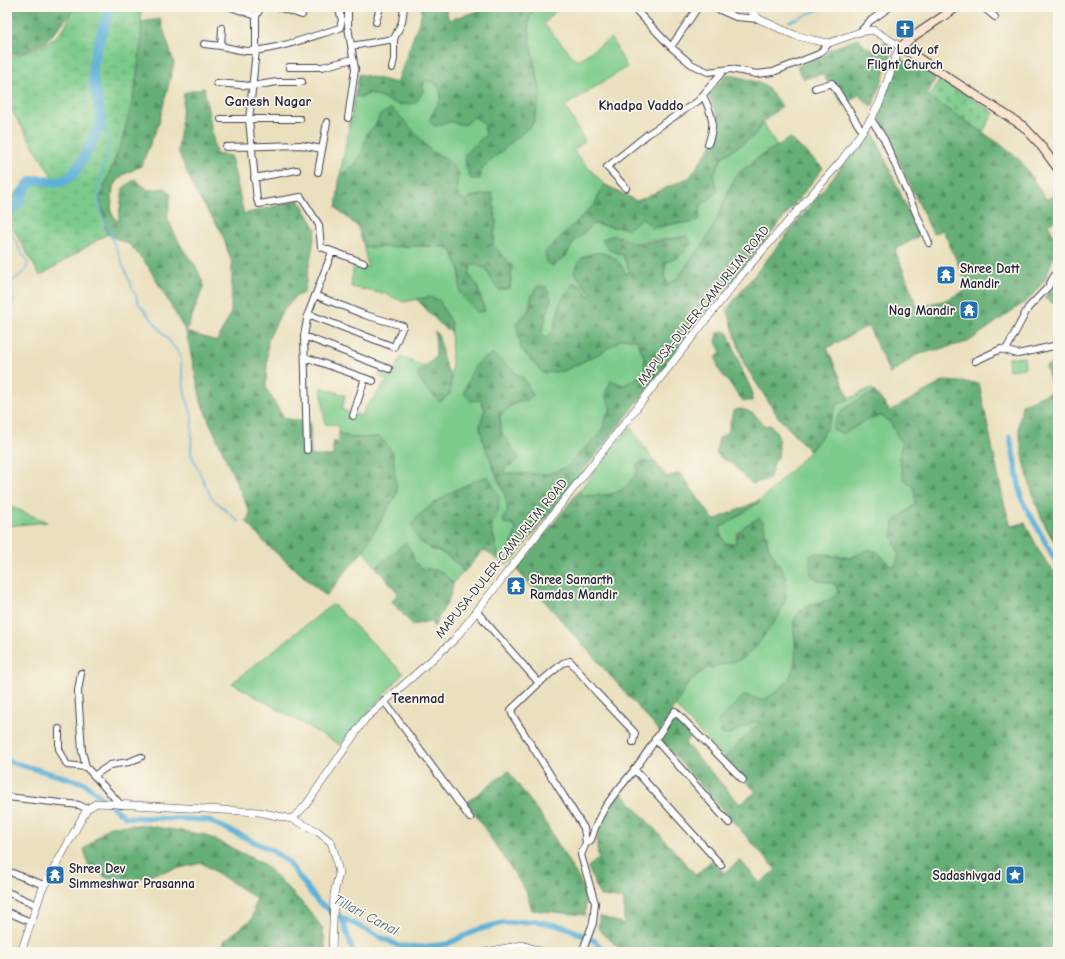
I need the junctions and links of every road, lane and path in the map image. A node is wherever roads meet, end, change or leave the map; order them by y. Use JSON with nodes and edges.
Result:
{"nodes":[{"id":1,"x":231,"y":7,"type":"edge"},
{"id":2,"x":261,"y":7,"type":"edge"},
{"id":3,"x":278,"y":7,"type":"edge"},
{"id":4,"x":338,"y":7,"type":"edge"},
{"id":5,"x":348,"y":7,"type":"edge"},
{"id":6,"x":380,"y":7,"type":"edge"},
{"id":7,"x":404,"y":7,"type":"edge"},
{"id":8,"x":633,"y":7,"type":"edge"},
{"id":9,"x":698,"y":7,"type":"edge"},
{"id":10,"x":713,"y":7,"type":"edge"},
{"id":11,"x":747,"y":7,"type":"edge"},
{"id":12,"x":890,"y":7,"type":"edge"},
{"id":13,"x":957,"y":7,"type":"edge"},
{"id":14,"x":983,"y":7,"type":"edge"},
{"id":15,"x":302,"y":15,"type":"dead end"},
{"id":16,"x":256,"y":16,"type":"junction"},
{"id":17,"x":995,"y":16,"type":"dead end"},
{"id":18,"x":759,"y":19,"type":"junction"},
{"id":19,"x":376,"y":22,"type":"dead end"},
{"id":20,"x":222,"y":28,"type":"dead end"},
{"id":21,"x":860,"y":32,"type":"junction"},
{"id":22,"x":394,"y":39,"type":"junction"},
{"id":23,"x":830,"y":43,"type":"junction"},
{"id":24,"x":204,"y":44,"type":"dead end"},
{"id":25,"x":221,"y":46,"type":"junction"},
{"id":26,"x":351,"y":46,"type":"junction"},
{"id":27,"x":671,"y":47,"type":"junction"},
{"id":28,"x":901,"y":47,"type":"junction"},
{"id":29,"x":256,"y":50,"type":"junction"},
{"id":30,"x":353,"y":59,"type":"junction"},
{"id":31,"x":289,"y":67,"type":"dead end"},
{"id":32,"x":392,"y":68,"type":"dead end"},
{"id":33,"x":723,"y":71,"type":"junction"},
{"id":34,"x":302,"y":82,"type":"dead end"},
{"id":35,"x":217,"y":83,"type":"dead end"},
{"id":36,"x":252,"y":86,"type":"junction"},
{"id":37,"x":815,"y":88,"type":"dead end"},
{"id":38,"x":703,"y":95,"type":"junction"},
{"id":39,"x":348,"y":118,"type":"dead end"},
{"id":40,"x":221,"y":119,"type":"dead end"},
{"id":41,"x":300,"y":119,"type":"dead end"},
{"id":42,"x":872,"y":119,"type":"junction"},
{"id":43,"x":249,"y":120,"type":"junction"},
{"id":44,"x":327,"y":122,"type":"dead end"},
{"id":45,"x":862,"y":131,"type":"junction"},
{"id":46,"x":708,"y":144,"type":"dead end"},
{"id":47,"x":226,"y":147,"type":"dead end"},
{"id":48,"x":252,"y":147,"type":"junction"},
{"id":49,"x":322,"y":149,"type":"junction"},
{"id":50,"x":1058,"y":169,"type":"edge"},
{"id":51,"x":296,"y":170,"type":"dead end"},
{"id":52,"x":318,"y":172,"type":"dead end"},
{"id":53,"x":254,"y":178,"type":"junction"},
{"id":54,"x":626,"y":188,"type":"dead end"},
{"id":55,"x":930,"y":244,"type":"dead end"},
{"id":56,"x":332,"y":252,"type":"junction"},
{"id":57,"x":364,"y":263,"type":"dead end"},
{"id":58,"x":1058,"y":269,"type":"edge"},
{"id":59,"x":315,"y":295,"type":"junction"},
{"id":60,"x":308,"y":314,"type":"junction"},
{"id":61,"x":304,"y":336,"type":"junction"},
{"id":62,"x":1058,"y":346,"type":"edge"},
{"id":63,"x":1006,"y":350,"type":"junction"},
{"id":64,"x":305,"y":358,"type":"junction"},
{"id":65,"x":974,"y":361,"type":"dead end"},
{"id":66,"x":389,"y":369,"type":"dead end"},
{"id":67,"x":365,"y":378,"type":"junction"},
{"id":68,"x":373,"y":381,"type":"dead end"},
{"id":69,"x":353,"y":416,"type":"dead end"},
{"id":70,"x":307,"y":450,"type":"dead end"},
{"id":71,"x":476,"y":611,"type":"junction"},
{"id":72,"x":81,"y":673,"type":"dead end"},
{"id":73,"x":539,"y":683,"type":"junction"},
{"id":74,"x":384,"y":702,"type":"junction"},
{"id":75,"x":59,"y":729,"type":"dead end"},
{"id":76,"x":655,"y":739,"type":"junction"},
{"id":77,"x":633,"y":742,"type":"dead end"},
{"id":78,"x":142,"y":757,"type":"dead end"},
{"id":79,"x":86,"y":767,"type":"junction"},
{"id":80,"x":634,"y":769,"type":"junction"},
{"id":81,"x":95,"y":775,"type":"junction"},
{"id":82,"x":743,"y":780,"type":"dead end"},
{"id":83,"x":7,"y":797,"type":"edge"},
{"id":84,"x":118,"y":805,"type":"junction"},
{"id":85,"x":87,"y":809,"type":"junction"},
{"id":86,"x":470,"y":818,"type":"dead end"},
{"id":87,"x":292,"y":819,"type":"junction"},
{"id":88,"x":729,"y":823,"type":"dead end"},
{"id":89,"x":586,"y":843,"type":"junction"},
{"id":90,"x":720,"y":865,"type":"dead end"},
{"id":91,"x":7,"y":871,"type":"edge"},
{"id":92,"x":44,"y":885,"type":"junction"},
{"id":93,"x":7,"y":892,"type":"edge"},
{"id":94,"x":37,"y":905,"type":"junction"},
{"id":95,"x":7,"y":912,"type":"edge"},
{"id":96,"x":31,"y":922,"type":"junction"},
{"id":97,"x":21,"y":952,"type":"edge"},
{"id":98,"x":332,"y":952,"type":"edge"},
{"id":99,"x":486,"y":952,"type":"edge"},
{"id":100,"x":542,"y":952,"type":"edge"},
{"id":101,"x":585,"y":952,"type":"edge"}],
"edges":[{"from":1,"to":16,"type":"street"},
{"from":2,"to":16,"type":"street"},
{"from":3,"to":15,"type":"street"},
{"from":4,"to":29,"type":"street"},
{"from":5,"to":26,"type":"street"},
{"from":6,"to":19,"type":"street"},
{"from":7,"to":22,"type":"street"},
{"from":8,"to":27,"type":"street"},
{"from":9,"to":27,"type":"street"},
{"from":10,"to":18,"type":"street"},
{"from":11,"to":18,"type":"street"},
{"from":12,"to":21,"type":"street"},
{"from":13,"to":28,"type":"main road"},
{"from":14,"to":17,"type":"street"},
{"from":16,"to":29,"type":"street"},
{"from":18,"to":23,"type":"street"},
{"from":20,"to":25,"type":"street"},
{"from":21,"to":23,"type":"street"},
{"from":21,"to":28,"type":"street"},
{"from":22,"to":26,"type":"street"},
{"from":22,"to":32,"type":"street"},
{"from":23,"to":33,"type":"street"},
{"from":24,"to":25,"type":"street"},
{"from":25,"to":29,"type":"street"},
{"from":26,"to":30,"type":"street"},
{"from":27,"to":33,"type":"street"},
{"from":28,"to":42,"type":"street","name":"MAPUSA-DULER-CAMURLIM ROAD"},
{"from":28,"to":50,"type":"main road"},
{"from":29,"to":36,"type":"street"},
{"from":30,"to":31,"type":"street"},
{"from":30,"to":39,"type":"street"},
{"from":33,"to":38,"type":"street"},
{"from":34,"to":36,"type":"street"},
{"from":35,"to":36,"type":"street"},
{"from":36,"to":43,"type":"street"},
{"from":37,"to":45,"type":"street"},
{"from":38,"to":46,"type":"street"},
{"from":38,"to":54,"type":"street"},
{"from":40,"to":43,"type":"street"},
{"from":41,"to":43,"type":"street"},
{"from":42,"to":45,"type":"street","name":"MAPUSA-DULER-CAMURLIM ROAD"},
{"from":42,"to":55,"type":"street"},
{"from":43,"to":48,"type":"street"},
{"from":44,"to":49,"type":"street"},
{"from":45,"to":71,"type":"street","name":"MAPUSA-DULER-CAMURLIM ROAD"},
{"from":47,"to":48,"type":"street"},
{"from":48,"to":49,"type":"street"},
{"from":48,"to":53,"type":"street"},
{"from":49,"to":52,"type":"street"},
{"from":51,"to":53,"type":"street"},
{"from":53,"to":56,"type":"street"},
{"from":56,"to":57,"type":"street"},
{"from":56,"to":59,"type":"street"},
{"from":58,"to":63,"type":"street"},
{"from":59,"to":60,"type":"street"},
{"from":59,"to":60,"type":"street"},
{"from":60,"to":61,"type":"street"},
{"from":61,"to":64,"type":"street"},
{"from":61,"to":66,"type":"street"},
{"from":62,"to":63,"type":"street"},
{"from":63,"to":65,"type":"street"},
{"from":64,"to":67,"type":"street"},
{"from":64,"to":70,"type":"street"},
{"from":67,"to":68,"type":"street"},
{"from":67,"to":69,"type":"street"},
{"from":71,"to":73,"type":"street"},
{"from":71,"to":74,"type":"street","name":"MAPUSA-DULER-CAMURLIM ROAD"},
{"from":72,"to":79,"type":"street"},
{"from":73,"to":77,"type":"street"},
{"from":73,"to":89,"type":"street"},
{"from":74,"to":86,"type":"street"},
{"from":74,"to":87,"type":"street","name":"MAPUSA-DULER-CAMURLIM ROAD"},
{"from":75,"to":79,"type":"street"},
{"from":76,"to":80,"type":"street"},
{"from":76,"to":82,"type":"street"},
{"from":76,"to":88,"type":"street"},
{"from":78,"to":81,"type":"street"},
{"from":79,"to":81,"type":"street"},
{"from":80,"to":89,"type":"street"},
{"from":80,"to":90,"type":"street"},
{"from":81,"to":84,"type":"street"},
{"from":83,"to":85,"type":"street"},
{"from":84,"to":85,"type":"street"},
{"from":84,"to":87,"type":"street"},
{"from":85,"to":92,"type":"street"},
{"from":87,"to":98,"type":"street"},
{"from":89,"to":101,"type":"street"},
{"from":91,"to":92,"type":"street"},
{"from":92,"to":94,"type":"street"},
{"from":93,"to":94,"type":"street"},
{"from":94,"to":96,"type":"street"},
{"from":95,"to":96,"type":"street"},
{"from":96,"to":97,"type":"street"},
{"from":99,"to":100,"type":"street"}]}
